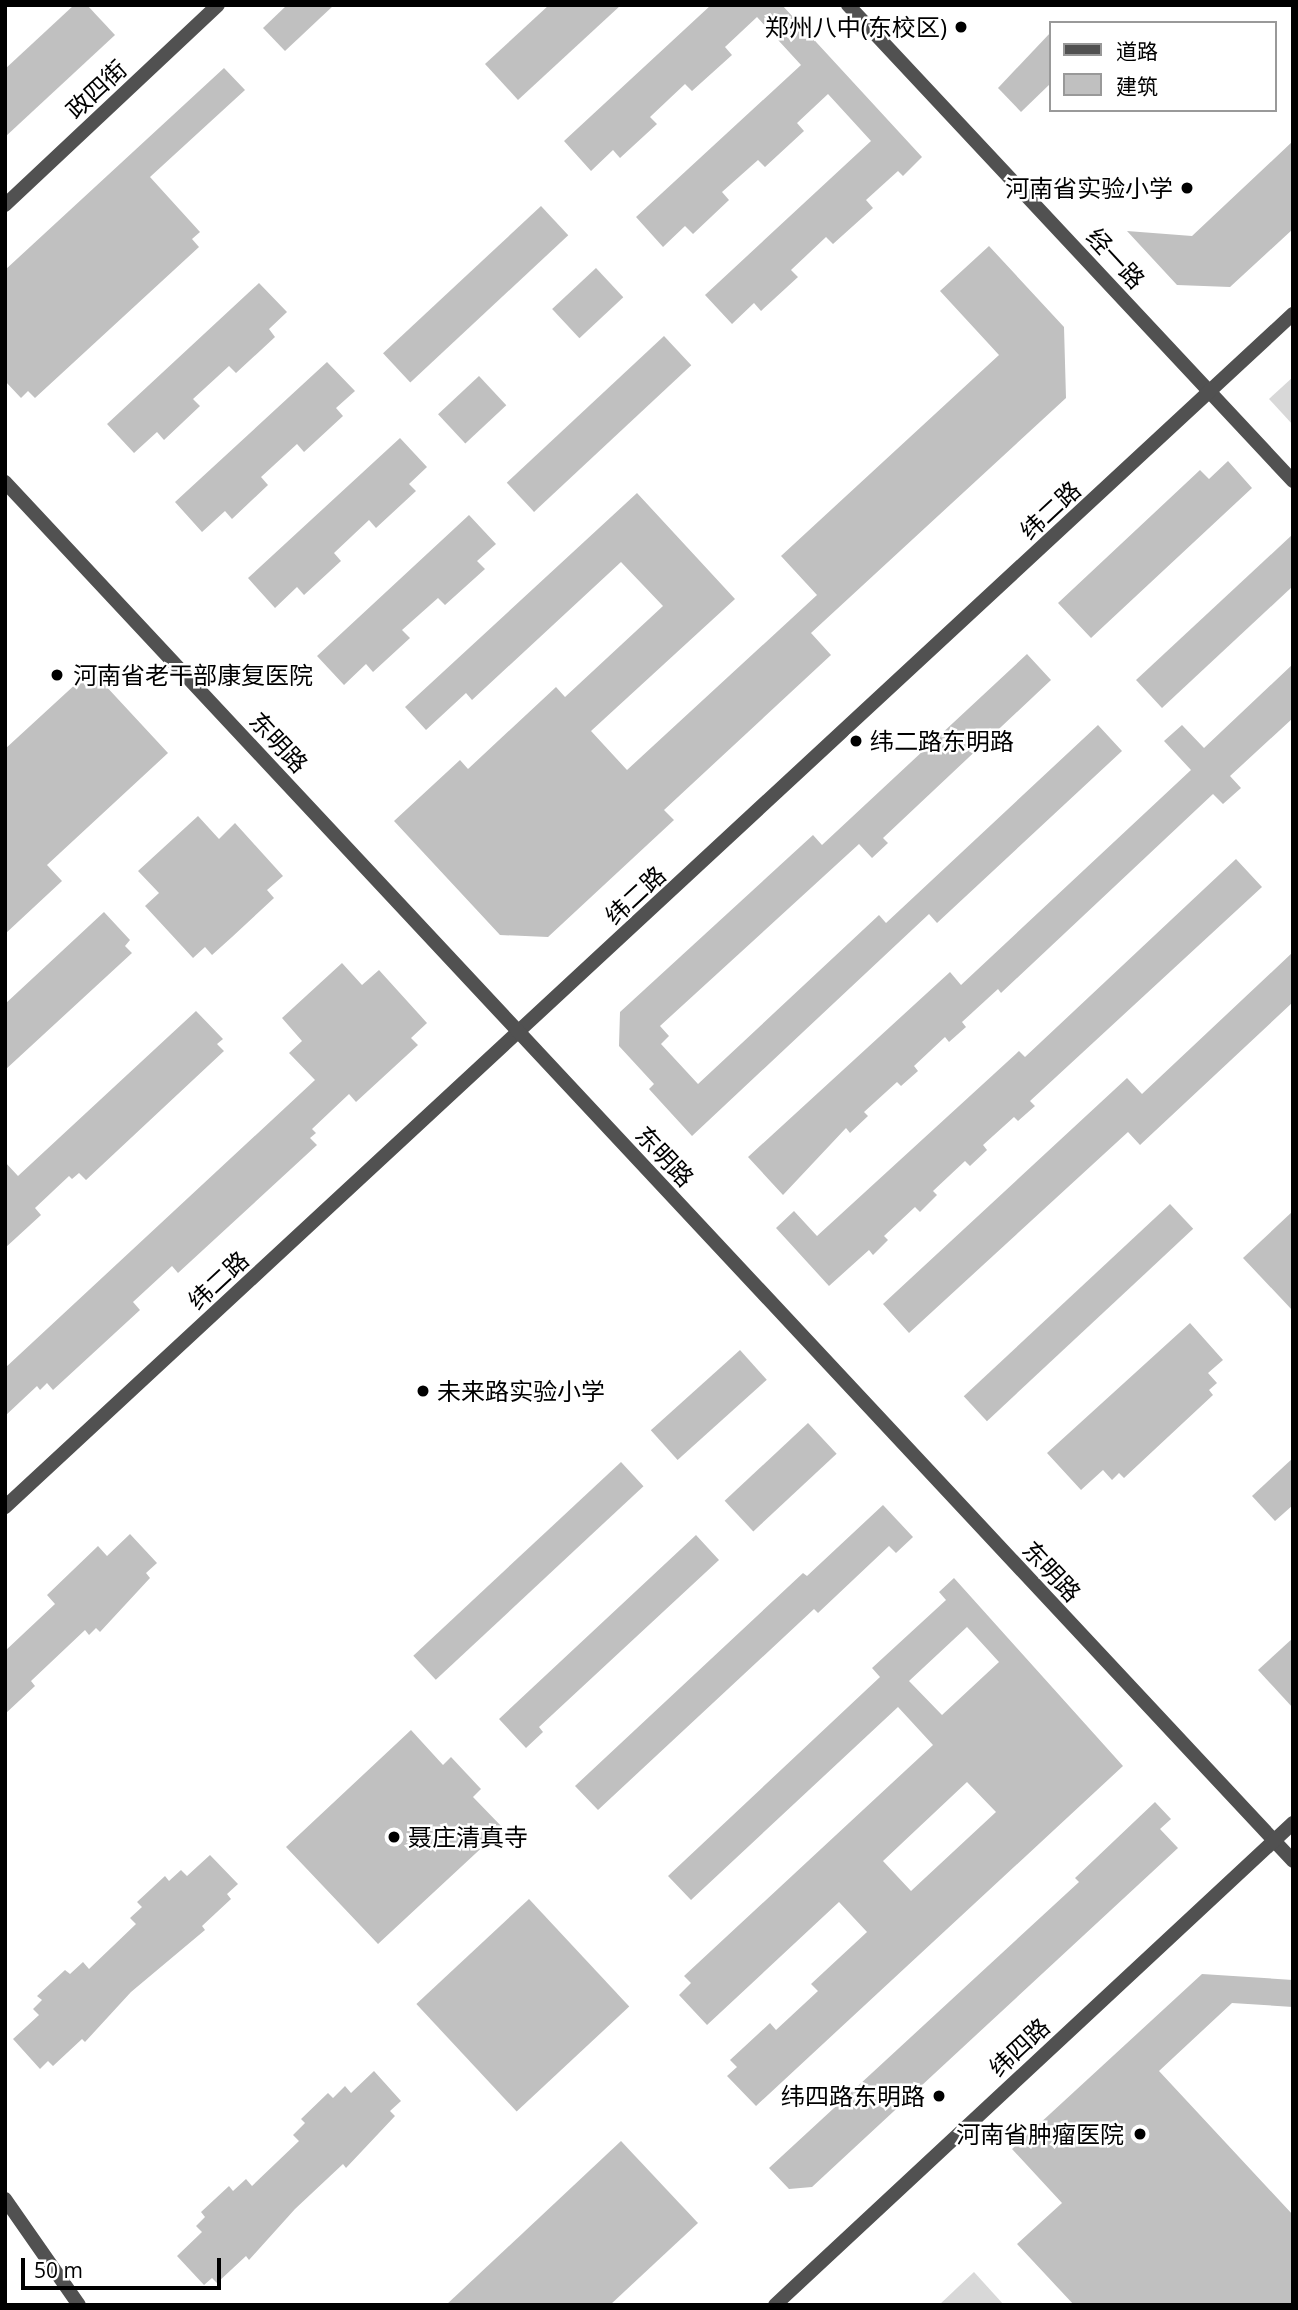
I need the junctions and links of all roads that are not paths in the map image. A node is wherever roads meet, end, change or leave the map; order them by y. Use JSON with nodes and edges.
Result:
{"nodes":[{"id":1,"x":218,"y":5,"type":"edge"},
{"id":2,"x":848,"y":5,"type":"edge"},
{"id":3,"x":5,"y":205,"type":"edge"},
{"id":4,"x":1293,"y":314,"type":"edge"},
{"id":5,"x":1210,"y":392,"type":"junction"},
{"id":6,"x":1293,"y":481,"type":"edge"},
{"id":7,"x":5,"y":482,"type":"edge"},
{"id":8,"x":519,"y":1033,"type":"junction"},
{"id":9,"x":5,"y":1507,"type":"edge"},
{"id":10,"x":1293,"y":1823,"type":"edge"},
{"id":11,"x":1274,"y":1841,"type":"junction"},
{"id":12,"x":1293,"y":1861,"type":"edge"},
{"id":13,"x":5,"y":2199,"type":"edge"},
{"id":14,"x":79,"y":2305,"type":"edge"},
{"id":15,"x":775,"y":2305,"type":"edge"}],
"edges":[{"from":1,"to":3,"type":"street","name":"政四街"},
{"from":2,"to":5,"type":"street","name":"经一路"},
{"from":4,"to":5,"type":"street","name":"纬二路"},
{"from":5,"to":6,"type":"street","name":"经一路"},
{"from":5,"to":8,"type":"street","name":"纬二路"},
{"from":7,"to":8,"type":"street","name":"东明路"},
{"from":8,"to":9,"type":"street","name":"纬二路"},
{"from":8,"to":11,"type":"street","name":"东明路"},
{"from":10,"to":11,"type":"street","name":"纬四路"},
{"from":11,"to":12,"type":"street","name":"东明路"},
{"from":11,"to":15,"type":"street","name":"纬四路"},
{"from":13,"to":14,"type":"street"}]}
